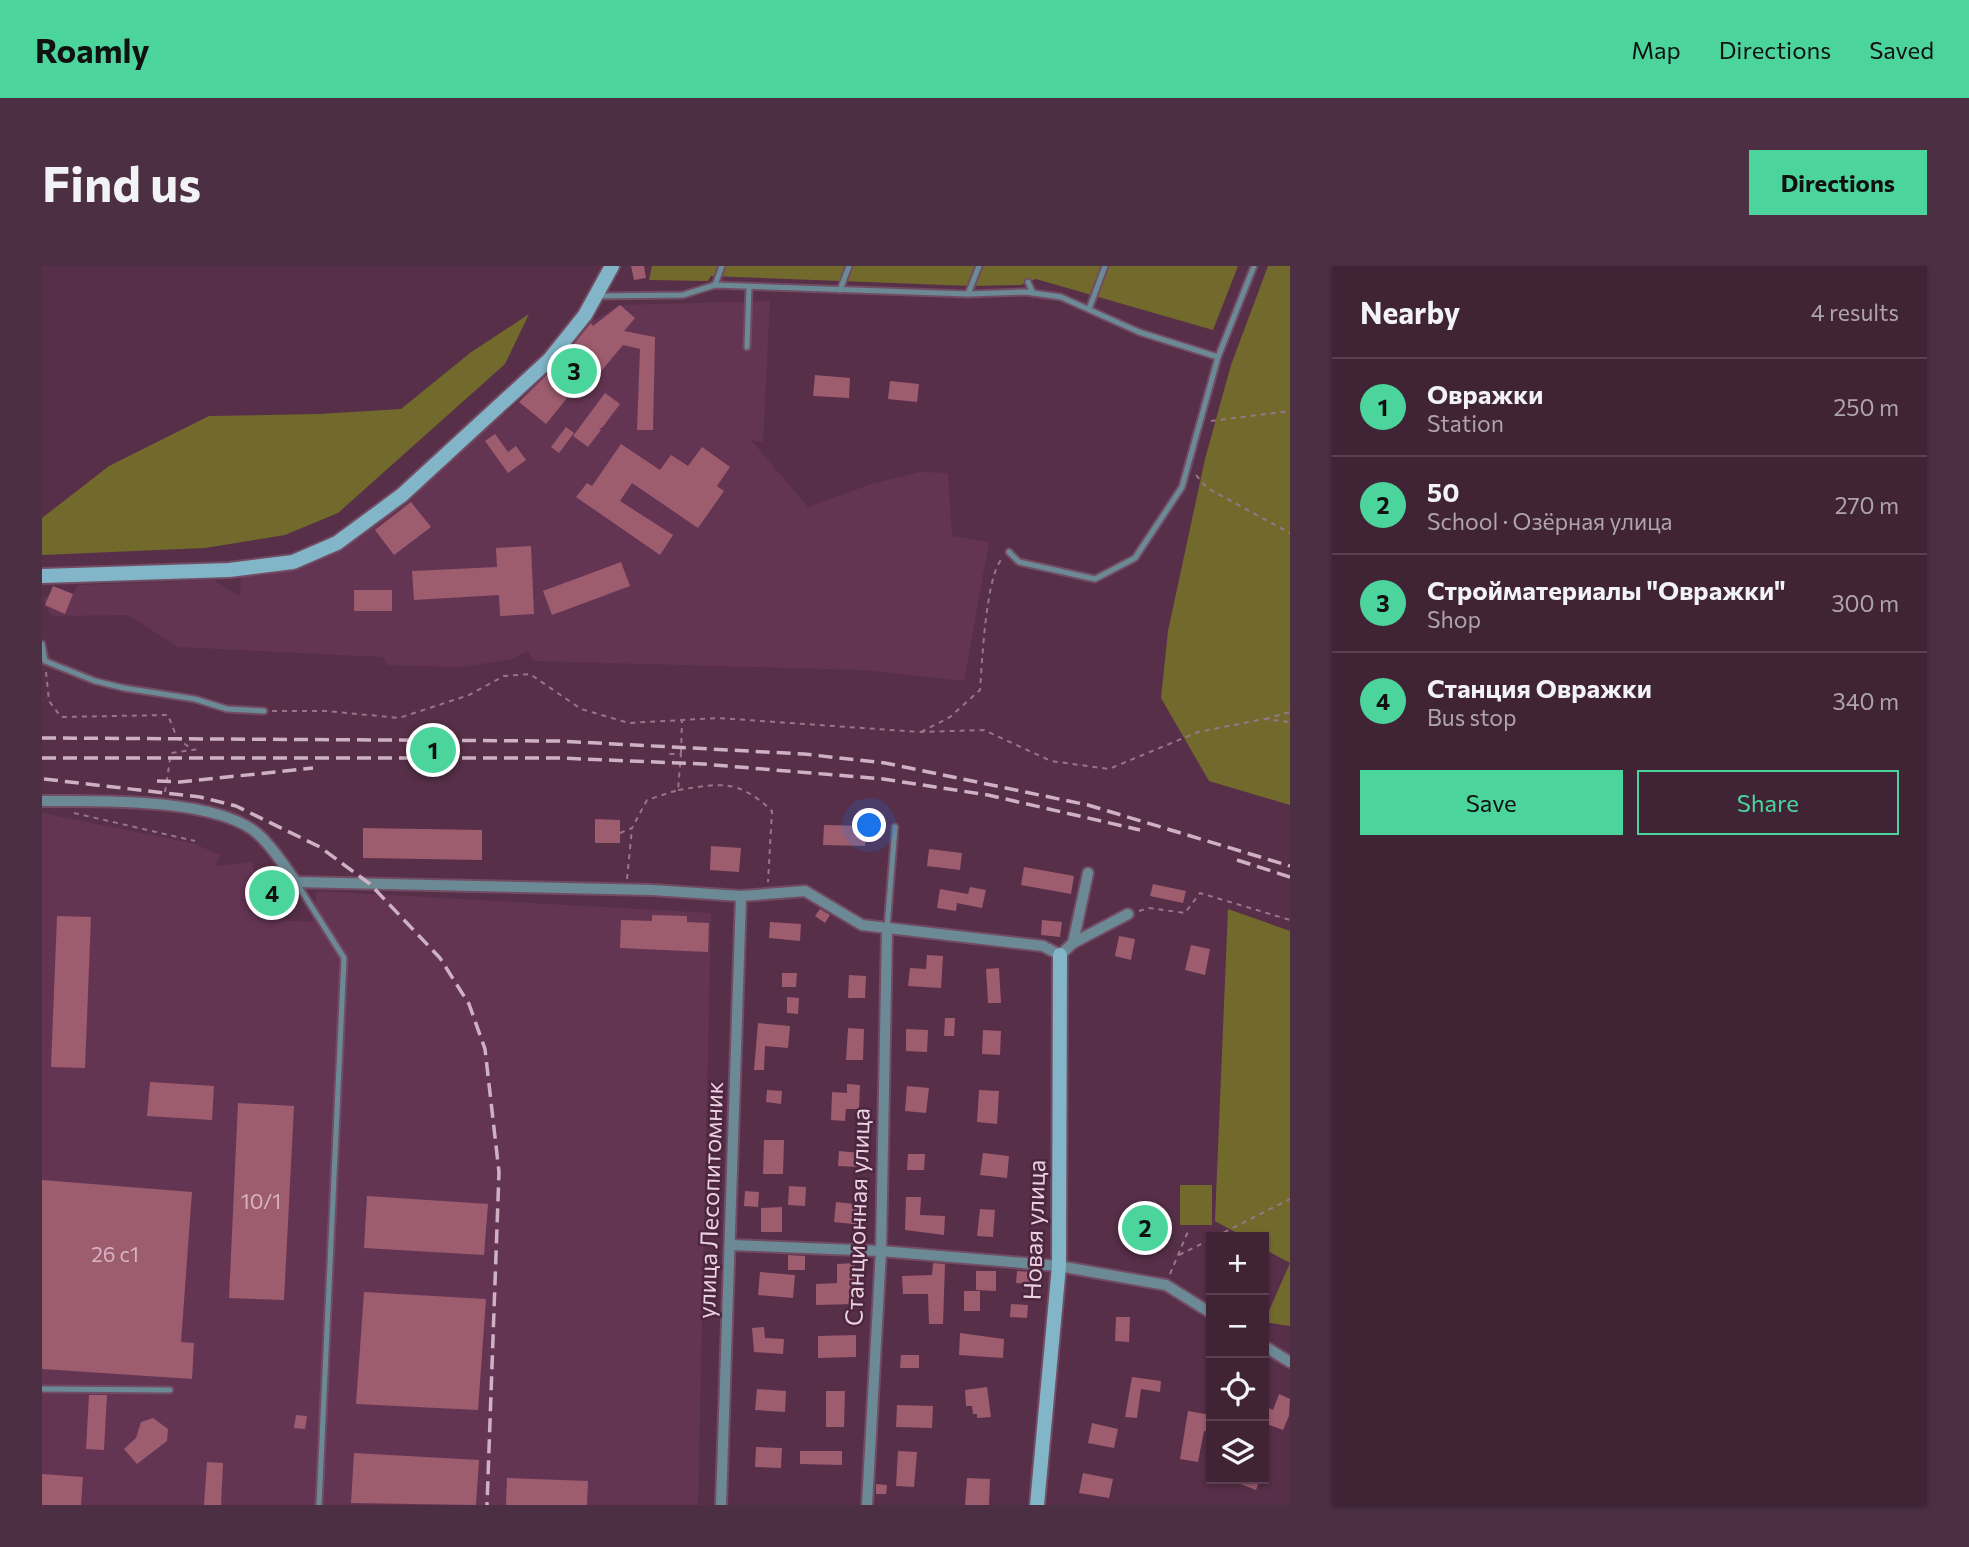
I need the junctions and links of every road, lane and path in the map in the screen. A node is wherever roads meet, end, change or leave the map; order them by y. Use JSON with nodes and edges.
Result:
{"nodes":[{"id":1,"x":612,"y":266,"type":"edge"},
{"id":2,"x":722,"y":266,"type":"edge"},
{"id":3,"x":849,"y":266,"type":"edge"},
{"id":4,"x":979,"y":266,"type":"edge"},
{"id":5,"x":1105,"y":266,"type":"edge"},
{"id":6,"x":1254,"y":266,"type":"edge"},
{"id":7,"x":1028,"y":282,"type":"dead end"},
{"id":8,"x":715,"y":285,"type":"junction"},
{"id":9,"x":748,"y":287,"type":"junction"},
{"id":10,"x":839,"y":290,"type":"junction"},
{"id":11,"x":1033,"y":293,"type":"junction"},
{"id":12,"x":968,"y":294,"type":"junction"},
{"id":13,"x":596,"y":296,"type":"junction"},
{"id":14,"x":1089,"y":309,"type":"junction"},
{"id":15,"x":747,"y":347,"type":"dead end"},
{"id":16,"x":1218,"y":357,"type":"junction"},
{"id":17,"x":1290,"y":411,"type":"edge"},
{"id":18,"x":1201,"y":417,"type":"junction"},
{"id":19,"x":1188,"y":465,"type":"junction"},
{"id":20,"x":1290,"y":533,"type":"edge"},
{"id":21,"x":1009,"y":552,"type":"joint"},
{"id":22,"x":42,"y":576,"type":"edge"},
{"id":23,"x":42,"y":644,"type":"edge"},
{"id":24,"x":45,"y":661,"type":"junction"},
{"id":25,"x":264,"y":711,"type":"joint"},
{"id":26,"x":1290,"y":712,"type":"edge"},
{"id":27,"x":1264,"y":719,"type":"junction"},
{"id":28,"x":682,"y":720,"type":"junction"},
{"id":29,"x":1290,"y":722,"type":"edge"},
{"id":30,"x":920,"y":732,"type":"junction"},
{"id":31,"x":199,"y":749,"type":"dead end"},
{"id":32,"x":193,"y":750,"type":"junction"},
{"id":33,"x":666,"y":754,"type":"dead end"},
{"id":34,"x":681,"y":754,"type":"junction"},
{"id":35,"x":678,"y":790,"type":"junction"},
{"id":36,"x":165,"y":795,"type":"dead end"},
{"id":37,"x":42,"y":801,"type":"edge"},
{"id":38,"x":69,"y":812,"type":"dead end"},
{"id":39,"x":895,"y":827,"type":"dead end"},
{"id":40,"x":632,"y":828,"type":"junction"},
{"id":41,"x":620,"y":833,"type":"dead end"},
{"id":42,"x":195,"y":841,"type":"dead end"},
{"id":43,"x":1088,"y":873,"type":"dead end"},
{"id":44,"x":296,"y":882,"type":"junction"},
{"id":45,"x":626,"y":890,"type":"junction"},
{"id":46,"x":768,"y":894,"type":"junction"},
{"id":47,"x":741,"y":896,"type":"junction"},
{"id":48,"x":1128,"y":914,"type":"joint"},
{"id":49,"x":1290,"y":920,"type":"edge"},
{"id":50,"x":887,"y":930,"type":"junction"},
{"id":51,"x":1073,"y":943,"type":"junction"},
{"id":52,"x":1059,"y":955,"type":"junction"},
{"id":53,"x":1290,"y":1199,"type":"edge"},
{"id":54,"x":1189,"y":1229,"type":"dead end"},
{"id":55,"x":1225,"y":1232,"type":"edge"},
{"id":56,"x":1206,"y":1241,"type":"edge"},
{"id":57,"x":731,"y":1245,"type":"junction"},
{"id":58,"x":881,"y":1251,"type":"junction"},
{"id":59,"x":1178,"y":1255,"type":"junction"},
{"id":60,"x":1059,"y":1266,"type":"junction"},
{"id":61,"x":1166,"y":1285,"type":"junction"},
{"id":62,"x":1206,"y":1310,"type":"edge"},
{"id":63,"x":1269,"y":1349,"type":"edge"},
{"id":64,"x":1290,"y":1362,"type":"edge"},
{"id":65,"x":42,"y":1389,"type":"edge"},
{"id":66,"x":170,"y":1390,"type":"dead end"},
{"id":67,"x":319,"y":1505,"type":"edge"},
{"id":68,"x":721,"y":1505,"type":"edge"},
{"id":69,"x":867,"y":1505,"type":"edge"},
{"id":70,"x":1037,"y":1505,"type":"edge"}],
"edges":[{"from":1,"to":13,"type":"main road"},
{"from":2,"to":8,"type":"lane"},
{"from":3,"to":10,"type":"lane"},
{"from":4,"to":12,"type":"lane"},
{"from":5,"to":14,"type":"lane"},
{"from":6,"to":16,"type":"lane"},
{"from":7,"to":11,"type":"lane"},
{"from":8,"to":9,"type":"lane"},
{"from":8,"to":13,"type":"lane"},
{"from":9,"to":10,"type":"lane"},
{"from":9,"to":15,"type":"lane"},
{"from":10,"to":12,"type":"lane"},
{"from":11,"to":12,"type":"lane"},
{"from":11,"to":14,"type":"lane"},
{"from":13,"to":22,"type":"main road"},
{"from":14,"to":16,"type":"lane"},
{"from":16,"to":18,"type":"lane"},
{"from":17,"to":18,"type":"path"},
{"from":18,"to":19,"type":"lane"},
{"from":19,"to":20,"type":"path"},
{"from":19,"to":21,"type":"lane"},
{"from":21,"to":30,"type":"path"},
{"from":23,"to":24,"type":"lane"},
{"from":24,"to":25,"type":"lane"},
{"from":24,"to":32,"type":"path"},
{"from":25,"to":28,"type":"path"},
{"from":26,"to":27,"type":"path"},
{"from":27,"to":29,"type":"path"},
{"from":27,"to":30,"type":"path"},
{"from":28,"to":30,"type":"path"},
{"from":28,"to":34,"type":"path"},
{"from":31,"to":32,"type":"path"},
{"from":32,"to":36,"type":"path"},
{"from":33,"to":34,"type":"path"},
{"from":34,"to":35,"type":"path"},
{"from":35,"to":40,"type":"path"},
{"from":35,"to":46,"type":"path"},
{"from":37,"to":44,"type":"street"},
{"from":38,"to":42,"type":"path"},
{"from":39,"to":50,"type":"lane"},
{"from":40,"to":41,"type":"path"},
{"from":40,"to":45,"type":"path"},
{"from":43,"to":51,"type":"street"},
{"from":44,"to":45,"type":"street"},
{"from":44,"to":67,"type":"lane"},
{"from":45,"to":47,"type":"street"},
{"from":46,"to":47,"type":"street"},
{"from":46,"to":50,"type":"street"},
{"from":47,"to":57,"type":"street","name":"улица Лесопитомник"},
{"from":48,"to":49,"type":"path"},
{"from":48,"to":51,"type":"street"},
{"from":50,"to":52,"type":"street"},
{"from":50,"to":58,"type":"street","name":"Станционная улица"},
{"from":51,"to":52,"type":"street"},
{"from":52,"to":60,"type":"main road","name":"Новая улица"},
{"from":53,"to":55,"type":"path"},
{"from":54,"to":59,"type":"path"},
{"from":56,"to":59,"type":"path"},
{"from":57,"to":58,"type":"street"},
{"from":57,"to":68,"type":"street","name":"улица Лесопитомник"},
{"from":58,"to":60,"type":"street"},
{"from":58,"to":69,"type":"street","name":"Станционная улица"},
{"from":59,"to":61,"type":"path"},
{"from":60,"to":61,"type":"street"},
{"from":60,"to":70,"type":"main road","name":"Новая улица"},
{"from":61,"to":62,"type":"street"},
{"from":63,"to":64,"type":"street"},
{"from":65,"to":66,"type":"lane"}]}
